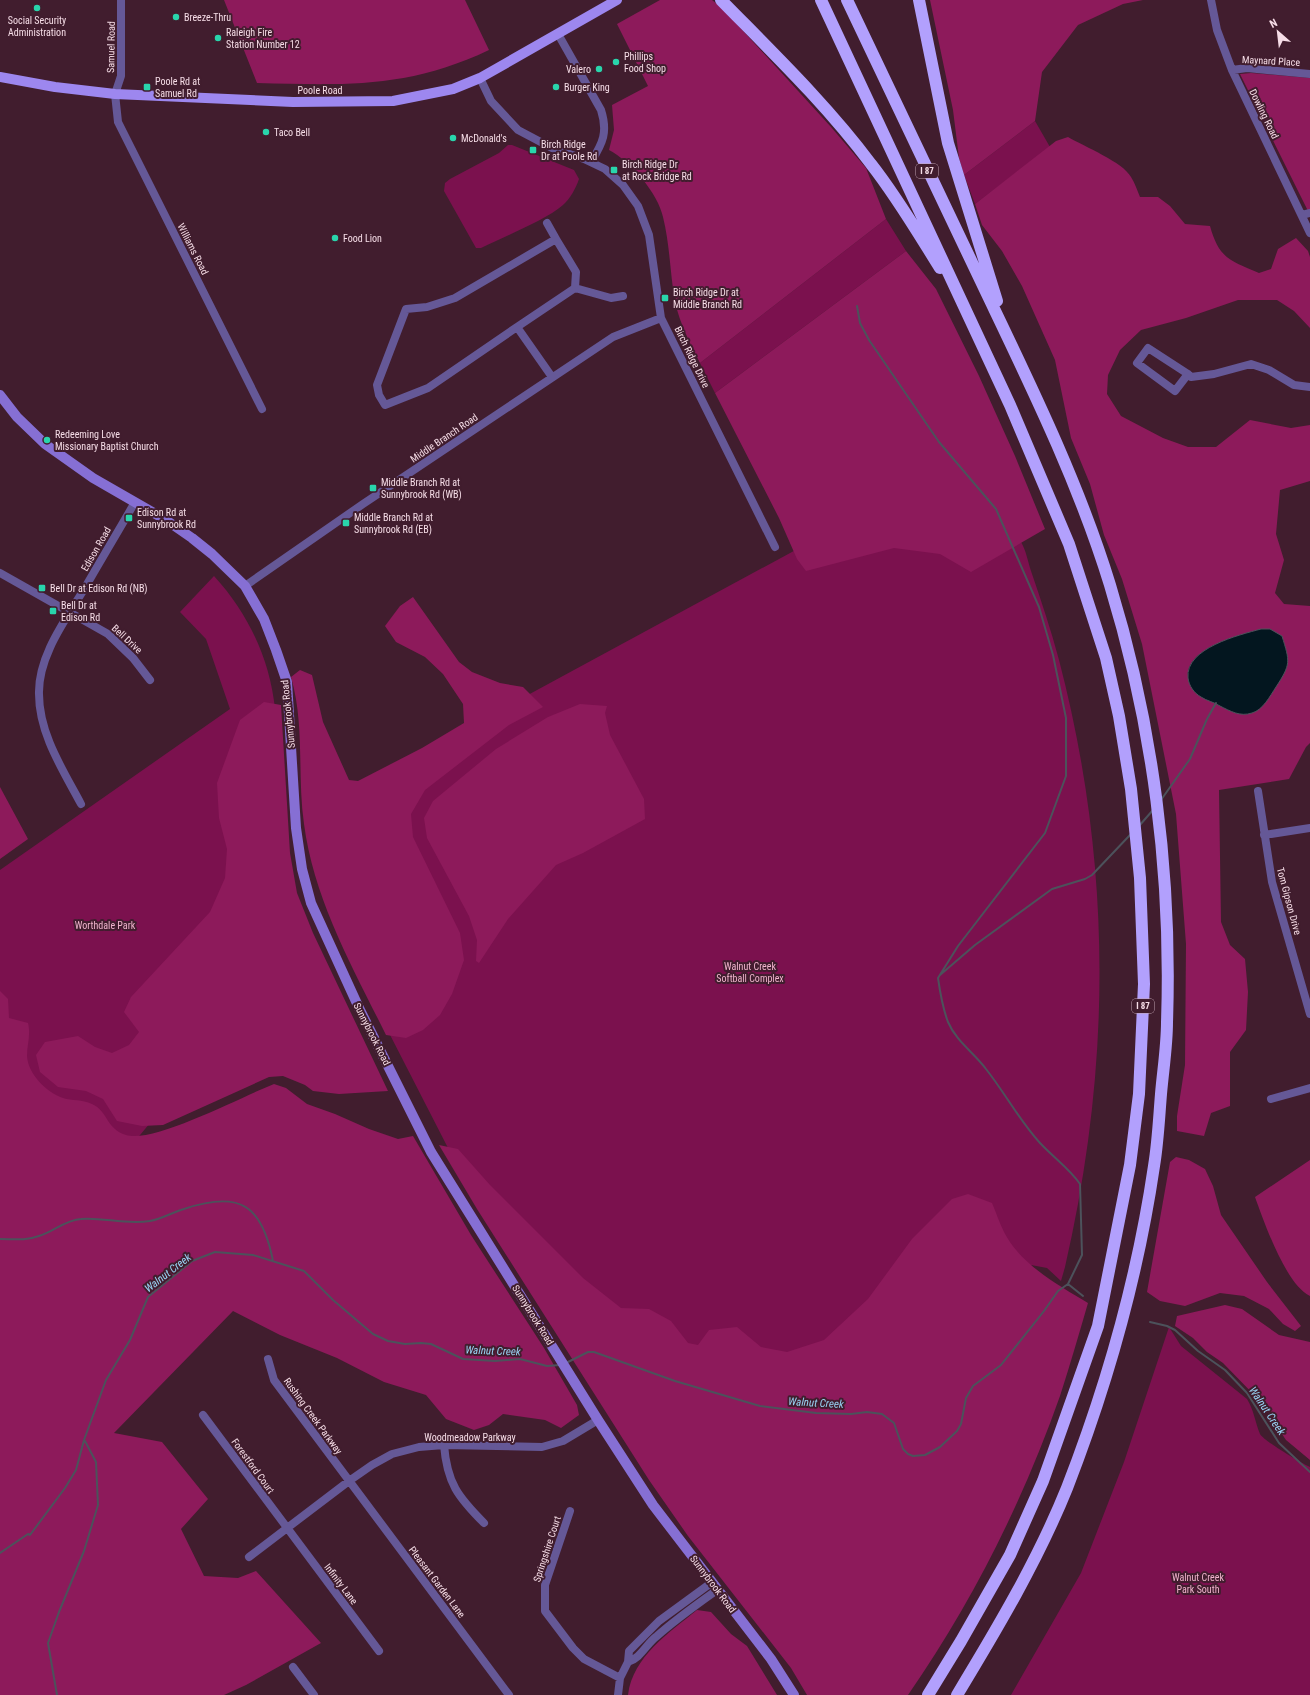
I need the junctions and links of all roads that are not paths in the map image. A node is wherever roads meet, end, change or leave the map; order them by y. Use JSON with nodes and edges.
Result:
{"nodes":[{"id":1,"x":121,"y":0,"type":"edge"},
{"id":2,"x":617,"y":0,"type":"edge"},
{"id":3,"x":721,"y":0,"type":"edge"},
{"id":4,"x":821,"y":0,"type":"edge"},
{"id":5,"x":847,"y":0,"type":"edge"},
{"id":6,"x":919,"y":0,"type":"edge"},
{"id":7,"x":1211,"y":0,"type":"edge"},
{"id":8,"x":558,"y":34,"type":"junction"},
{"id":9,"x":1232,"y":70,"type":"junction"},
{"id":10,"x":1310,"y":74,"type":"edge"},
{"id":11,"x":0,"y":77,"type":"edge"},
{"id":12,"x":480,"y":78,"type":"junction"},
{"id":13,"x":115,"y":94,"type":"junction"},
{"id":14,"x":591,"y":162,"type":"junction"},
{"id":15,"x":1306,"y":214,"type":"edge"},
{"id":16,"x":547,"y":223,"type":"dead end"},
{"id":17,"x":1310,"y":233,"type":"edge"},
{"id":18,"x":556,"y":239,"type":"junction"},
{"id":19,"x":575,"y":288,"type":"junction"},
{"id":20,"x":623,"y":296,"type":"dead end"},
{"id":21,"x":964,"y":305,"type":"junction"},
{"id":22,"x":661,"y":318,"type":"junction"},
{"id":23,"x":517,"y":327,"type":"junction"},
{"id":24,"x":1009,"y":341,"type":"junction"},
{"id":25,"x":1188,"y":374,"type":"junction"},
{"id":26,"x":552,"y":377,"type":"junction"},
{"id":27,"x":1310,"y":386,"type":"edge"},
{"id":28,"x":0,"y":395,"type":"edge"},
{"id":29,"x":262,"y":409,"type":"dead end"},
{"id":30,"x":135,"y":502,"type":"junction"},
{"id":31,"x":775,"y":547,"type":"dead end"},
{"id":32,"x":0,"y":573,"type":"edge"},
{"id":33,"x":245,"y":586,"type":"junction"},
{"id":34,"x":70,"y":613,"type":"junction"},
{"id":35,"x":150,"y":680,"type":"dead end"},
{"id":36,"x":1258,"y":790,"type":"dead end"},
{"id":37,"x":81,"y":804,"type":"dead end"},
{"id":38,"x":1310,"y":828,"type":"edge"},
{"id":39,"x":1264,"y":835,"type":"junction"},
{"id":40,"x":1310,"y":1014,"type":"edge"},
{"id":41,"x":1310,"y":1088,"type":"edge"},
{"id":42,"x":1271,"y":1099,"type":"dead end"},
{"id":43,"x":268,"y":1359,"type":"dead end"},
{"id":44,"x":203,"y":1415,"type":"dead end"},
{"id":45,"x":598,"y":1420,"type":"junction"},
{"id":46,"x":444,"y":1445,"type":"junction"},
{"id":47,"x":349,"y":1481,"type":"junction"},
{"id":48,"x":570,"y":1511,"type":"dead end"},
{"id":49,"x":484,"y":1523,"type":"dead end"},
{"id":50,"x":287,"y":1529,"type":"junction"},
{"id":51,"x":250,"y":1557,"type":"dead end"},
{"id":52,"x":714,"y":1586,"type":"junction"},
{"id":53,"x":659,"y":1621,"type":"junction"},
{"id":54,"x":665,"y":1629,"type":"junction"},
{"id":55,"x":379,"y":1651,"type":"dead end"},
{"id":56,"x":628,"y":1662,"type":"junction"},
{"id":57,"x":292,"y":1668,"type":"dead end"},
{"id":58,"x":620,"y":1678,"type":"junction"},
{"id":59,"x":311,"y":1694,"type":"edge"},
{"id":60,"x":510,"y":1695,"type":"edge"},
{"id":61,"x":618,"y":1695,"type":"edge"},
{"id":62,"x":794,"y":1695,"type":"edge"},
{"id":63,"x":928,"y":1695,"type":"edge"},
{"id":64,"x":957,"y":1695,"type":"edge"}],
"edges":[{"from":1,"to":13,"type":"street","name":"Samuel Road"},
{"from":2,"to":8,"type":"main road","name":"Poole Road"},
{"from":3,"to":21,"type":"highway"},
{"from":4,"to":21,"type":"highway","number":"I 87"},
{"from":5,"to":24,"type":"highway","number":"I 87"},
{"from":6,"to":24,"type":"highway"},
{"from":7,"to":9,"type":"street","name":"Dowling Road"},
{"from":8,"to":12,"type":"main road","name":"Poole Road"},
{"from":8,"to":14,"type":"street"},
{"from":9,"to":10,"type":"street","name":"Maynard Place"},
{"from":9,"to":15,"type":"street","name":"Dowling Road"},
{"from":11,"to":13,"type":"main road","name":"Poole Road"},
{"from":12,"to":13,"type":"main road","name":"Poole Road"},
{"from":12,"to":14,"type":"street","name":"Birch Ridge Drive"},
{"from":13,"to":29,"type":"street","name":"Williams Road"},
{"from":14,"to":22,"type":"street","name":"Birch Ridge Drive"},
{"from":15,"to":17,"type":"street","name":"Dowling Road"},
{"from":16,"to":18,"type":"street"},
{"from":18,"to":19,"type":"street"},
{"from":18,"to":23,"type":"street"},
{"from":19,"to":20,"type":"street"},
{"from":19,"to":23,"type":"street"},
{"from":21,"to":63,"type":"highway","number":"I 87"},
{"from":22,"to":26,"type":"street","name":"Middle Branch Road"},
{"from":22,"to":31,"type":"street","name":"Birch Ridge Drive"},
{"from":23,"to":26,"type":"street"},
{"from":24,"to":64,"type":"highway","number":"I 87"},
{"from":25,"to":25,"type":"street"},
{"from":25,"to":27,"type":"street"},
{"from":26,"to":33,"type":"street","name":"Middle Branch Road"},
{"from":28,"to":30,"type":"main road","name":"Sunnybrook Road"},
{"from":30,"to":33,"type":"main road","name":"Sunnybrook Road"},
{"from":30,"to":34,"type":"street","name":"Edison Road"},
{"from":32,"to":34,"type":"street","name":"Bell Drive"},
{"from":33,"to":45,"type":"main road","name":"Sunnybrook Road"},
{"from":34,"to":35,"type":"street","name":"Bell Drive"},
{"from":34,"to":37,"type":"street","name":"Edison Road"},
{"from":36,"to":39,"type":"street","name":"Tom Gipson Drive"},
{"from":38,"to":39,"type":"street"},
{"from":39,"to":40,"type":"street","name":"Tom Gipson Drive"},
{"from":41,"to":42,"type":"street"},
{"from":43,"to":47,"type":"street","name":"Rushing Creek Parkway"},
{"from":44,"to":50,"type":"street","name":"Forestford Court"},
{"from":45,"to":46,"type":"street","name":"Woodmeadow Parkway"},
{"from":45,"to":52,"type":"main road","name":"Sunnybrook Road"},
{"from":46,"to":47,"type":"street","name":"Woodmeadow Parkway"},
{"from":46,"to":49,"type":"street"},
{"from":47,"to":50,"type":"street","name":"Woodmeadow Parkway"},
{"from":47,"to":60,"type":"street","name":"Pleasant Garden Lane"},
{"from":48,"to":58,"type":"street","name":"Springshire Court"},
{"from":50,"to":51,"type":"street","name":"Woodmeadow Parkway"},
{"from":50,"to":55,"type":"street","name":"Infinity Lane"},
{"from":52,"to":53,"type":"street"},
{"from":52,"to":54,"type":"street"},
{"from":52,"to":62,"type":"main road","name":"Sunnybrook Road"},
{"from":53,"to":54,"type":"street"},
{"from":53,"to":56,"type":"street"},
{"from":54,"to":56,"type":"street"},
{"from":56,"to":58,"type":"street"},
{"from":57,"to":59,"type":"street"},
{"from":58,"to":61,"type":"street"}]}
